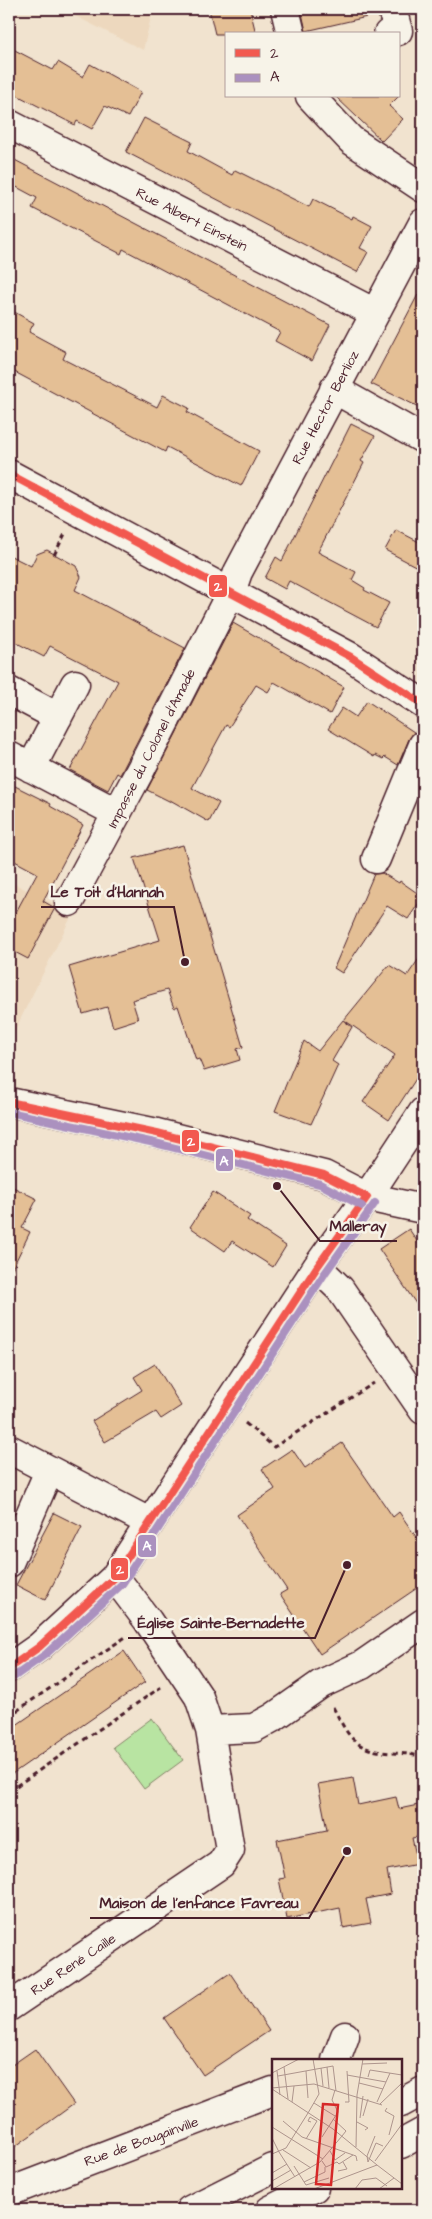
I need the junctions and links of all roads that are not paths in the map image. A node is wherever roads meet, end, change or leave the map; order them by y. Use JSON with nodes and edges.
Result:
{"nodes":[{"id":1,"x":285,"y":9,"type":"edge"},
{"id":2,"x":392,"y":9,"type":"edge"},
{"id":3,"x":291,"y":32,"type":"edge"},
{"id":4,"x":395,"y":32,"type":"edge"},
{"id":5,"x":312,"y":98,"type":"edge"},
{"id":6,"x":9,"y":124,"type":"edge"},
{"id":7,"x":423,"y":188,"type":"edge"},
{"id":8,"x":423,"y":223,"type":"edge"},
{"id":9,"x":374,"y":313,"type":"junction"},
{"id":10,"x":334,"y":388,"type":"junction"},
{"id":11,"x":423,"y":439,"type":"edge"},
{"id":12,"x":9,"y":474,"type":"edge"},
{"id":13,"x":231,"y":592,"type":"junction"},
{"id":14,"x":75,"y":684,"type":"dead end"},
{"id":15,"x":9,"y":691,"type":"edge"},
{"id":16,"x":423,"y":704,"type":"edge"},
{"id":17,"x":58,"y":717,"type":"junction"},
{"id":18,"x":423,"y":745,"type":"edge"},
{"id":19,"x":20,"y":762,"type":"edge"},
{"id":20,"x":118,"y":813,"type":"junction"},
{"id":21,"x":376,"y":859,"type":"dead end"},
{"id":22,"x":70,"y":902,"type":"dead end"},
{"id":23,"x":9,"y":1102,"type":"edge"},
{"id":24,"x":423,"y":1112,"type":"edge"},
{"id":25,"x":367,"y":1197,"type":"junction"},
{"id":26,"x":423,"y":1209,"type":"edge"},
{"id":27,"x":318,"y":1266,"type":"junction"},
{"id":28,"x":423,"y":1410,"type":"edge"},
{"id":29,"x":9,"y":1449,"type":"edge"},
{"id":30,"x":49,"y":1471,"type":"junction"},
{"id":31,"x":149,"y":1522,"type":"junction"},
{"id":32,"x":9,"y":1563,"type":"edge"},
{"id":33,"x":114,"y":1578,"type":"junction"},
{"id":34,"x":423,"y":1623,"type":"edge"},
{"id":35,"x":9,"y":1668,"type":"edge"},
{"id":36,"x":210,"y":1730,"type":"junction"},
{"id":37,"x":9,"y":2007,"type":"edge"},
{"id":38,"x":272,"y":2091,"type":"edge"},
{"id":39,"x":423,"y":2092,"type":"edge"},
{"id":40,"x":402,"y":2102,"type":"edge"},
{"id":41,"x":423,"y":2132,"type":"edge"},
{"id":42,"x":402,"y":2143,"type":"edge"},
{"id":43,"x":272,"y":2169,"type":"edge"},
{"id":44,"x":312,"y":2189,"type":"edge"},
{"id":45,"x":9,"y":2192,"type":"edge"},
{"id":46,"x":190,"y":2210,"type":"edge"},
{"id":47,"x":270,"y":2210,"type":"edge"}],
"edges":[{"from":1,"to":3,"type":"street"},
{"from":2,"to":4,"type":"street"},
{"from":5,"to":7,"type":"street"},
{"from":6,"to":9,"type":"street","name":"Rue Albert Einstein"},
{"from":8,"to":9,"type":"street","name":"Rue Hector Berlioz"},
{"from":9,"to":10,"type":"street","name":"Rue Hector Berlioz"},
{"from":10,"to":11,"type":"street"},
{"from":10,"to":13,"type":"street","name":"Rue Hector Berlioz"},
{"from":12,"to":13,"type":"street"},
{"from":13,"to":16,"type":"street"},
{"from":13,"to":20,"type":"street","name":"Impasse du Colonel d’Amade"},
{"from":14,"to":17,"type":"street"},
{"from":15,"to":17,"type":"street"},
{"from":17,"to":19,"type":"street"},
{"from":18,"to":21,"type":"street"},
{"from":19,"to":20,"type":"street"},
{"from":20,"to":22,"type":"street","name":"Impasse du Colonel d’Amade"},
{"from":23,"to":25,"type":"street"},
{"from":24,"to":25,"type":"street"},
{"from":25,"to":26,"type":"street"},
{"from":25,"to":27,"type":"street"},
{"from":27,"to":28,"type":"street"},
{"from":27,"to":31,"type":"street"},
{"from":29,"to":30,"type":"street"},
{"from":30,"to":31,"type":"street"},
{"from":30,"to":32,"type":"street"},
{"from":31,"to":33,"type":"street"},
{"from":33,"to":35,"type":"street"},
{"from":33,"to":36,"type":"street","name":"Rue René Caille"},
{"from":34,"to":36,"type":"street"},
{"from":36,"to":37,"type":"street","name":"Rue René Caille"},
{"from":38,"to":45,"type":"street","name":"Rue de Bougainville"},
{"from":39,"to":40,"type":"street"},
{"from":41,"to":42,"type":"street"},
{"from":43,"to":46,"type":"street"},
{"from":44,"to":47,"type":"street"}]}
